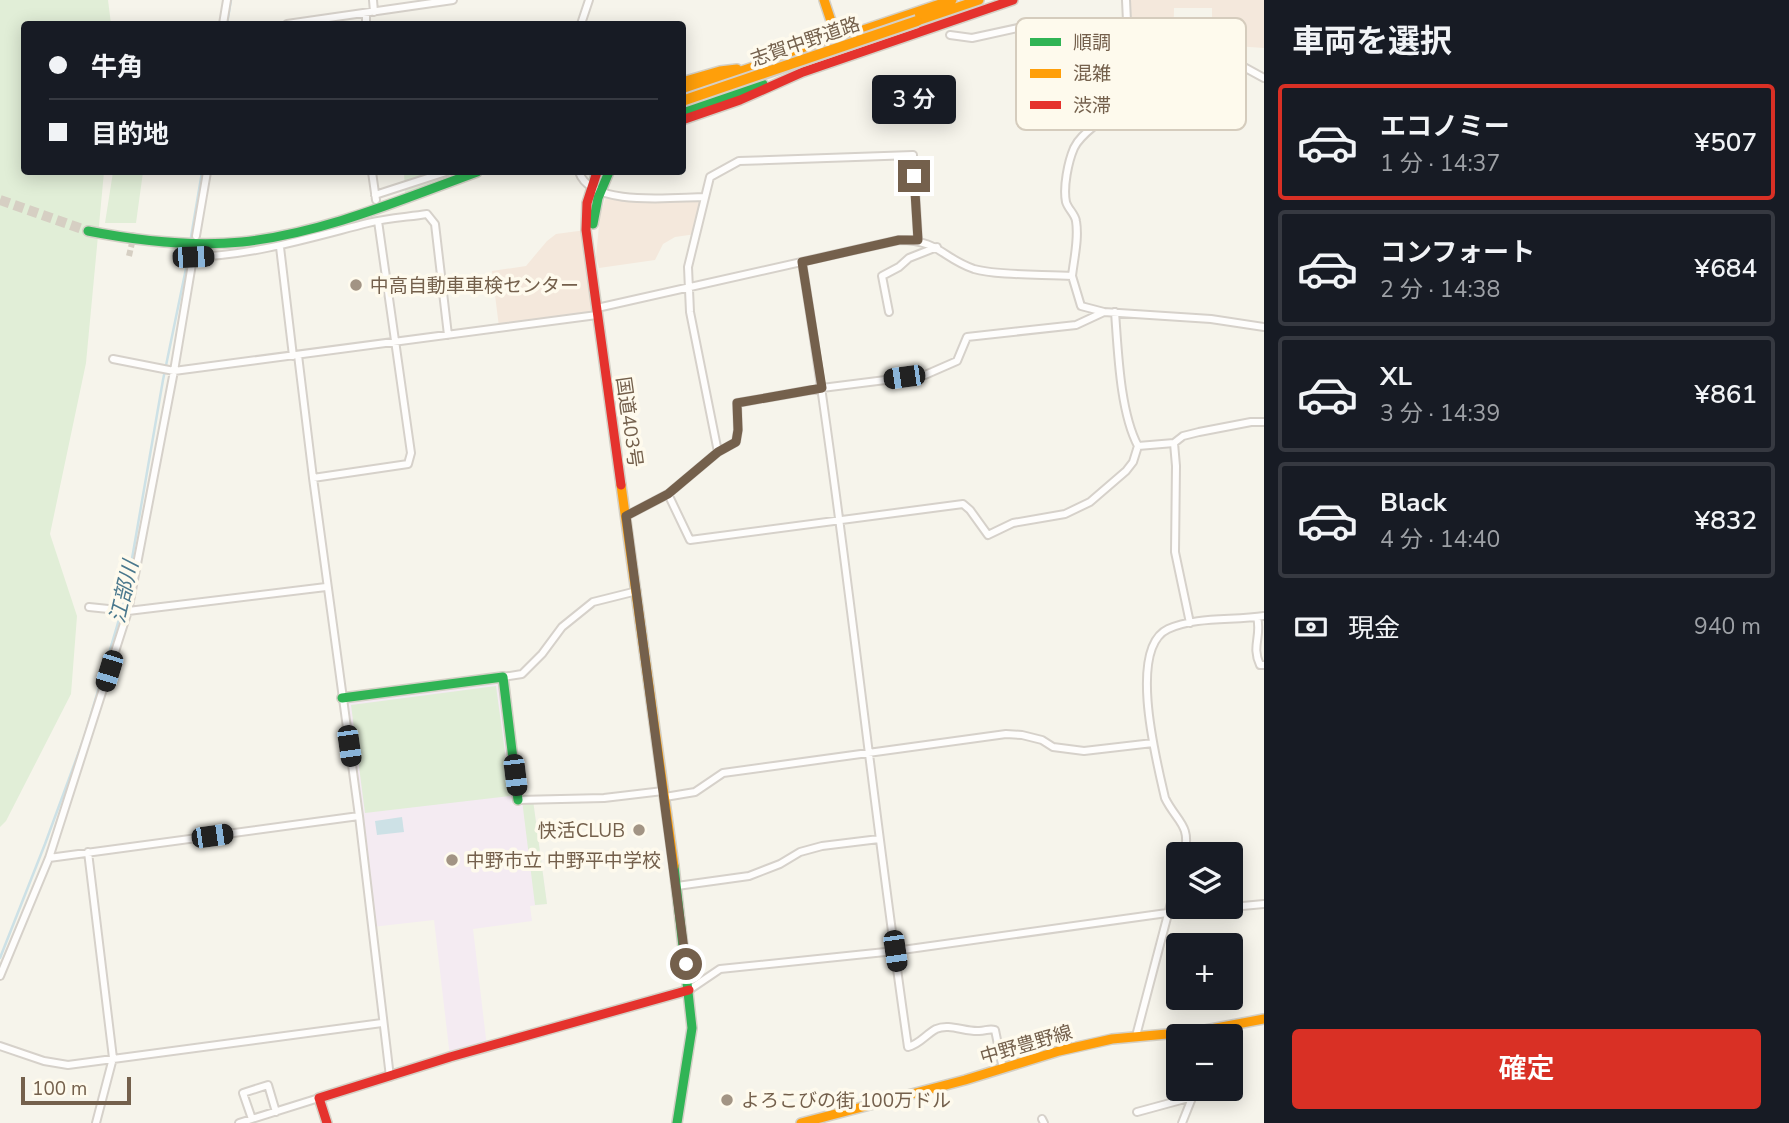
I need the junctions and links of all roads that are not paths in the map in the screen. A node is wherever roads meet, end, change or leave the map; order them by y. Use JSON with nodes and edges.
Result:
{"nodes":[{"id":1,"x":227,"y":0,"type":"edge"},
{"id":2,"x":373,"y":0,"type":"edge"},
{"id":3,"x":453,"y":0,"type":"edge"},
{"id":4,"x":589,"y":0,"type":"edge"},
{"id":5,"x":824,"y":0,"type":"edge"},
{"id":6,"x":952,"y":0,"type":"edge"},
{"id":7,"x":978,"y":0,"type":"edge"},
{"id":8,"x":1013,"y":0,"type":"edge"},
{"id":9,"x":1126,"y":0,"type":"edge"},
{"id":10,"x":370,"y":13,"type":"junction"},
{"id":11,"x":1125,"y":18,"type":"edge"},
{"id":12,"x":224,"y":21,"type":"edge"},
{"id":13,"x":310,"y":21,"type":"edge"},
{"id":14,"x":367,"y":21,"type":"edge"},
{"id":15,"x":582,"y":21,"type":"edge"},
{"id":16,"x":1016,"y":28,"type":"edge"},
{"id":17,"x":950,"y":35,"type":"dead end"},
{"id":18,"x":837,"y":38,"type":"junction"},
{"id":19,"x":844,"y":58,"type":"junction"},
{"id":20,"x":1246,"y":67,"type":"edge"},
{"id":21,"x":748,"y":68,"type":"junction"},
{"id":22,"x":803,"y":72,"type":"junction"},
{"id":23,"x":1264,"y":78,"type":"edge"},
{"id":24,"x":686,"y":81,"type":"edge"},
{"id":25,"x":686,"y":90,"type":"edge"},
{"id":26,"x":686,"y":100,"type":"edge"},
{"id":27,"x":686,"y":111,"type":"edge"},
{"id":28,"x":686,"y":119,"type":"edge"},
{"id":29,"x":1088,"y":130,"type":"edge"},
{"id":30,"x":206,"y":175,"type":"edge"},
{"id":31,"x":372,"y":175,"type":"edge"},
{"id":32,"x":438,"y":175,"type":"edge"},
{"id":33,"x":468,"y":175,"type":"edge"},
{"id":34,"x":580,"y":175,"type":"edge"},
{"id":35,"x":597,"y":175,"type":"edge"},
{"id":36,"x":606,"y":175,"type":"edge"},
{"id":37,"x":596,"y":189,"type":"junction"},
{"id":38,"x":705,"y":197,"type":"junction"},
{"id":39,"x":378,"y":221,"type":"junction"},
{"id":40,"x":88,"y":231,"type":"tunnel mouth"},
{"id":41,"x":196,"y":236,"type":"dead end"},
{"id":42,"x":918,"y":240,"type":"junction"},
{"id":43,"x":279,"y":247,"type":"junction"},
{"id":44,"x":937,"y":247,"type":"junction"},
{"id":45,"x":802,"y":262,"type":"junction"},
{"id":46,"x":1072,"y":276,"type":"junction"},
{"id":47,"x":690,"y":288,"type":"junction"},
{"id":48,"x":597,"y":312,"type":"junction"},
{"id":49,"x":889,"y":312,"type":"dead end"},
{"id":50,"x":1104,"y":312,"type":"junction"},
{"id":51,"x":1115,"y":312,"type":"junction"},
{"id":52,"x":1264,"y":327,"type":"edge"},
{"id":53,"x":448,"y":335,"type":"junction"},
{"id":54,"x":394,"y":341,"type":"junction"},
{"id":55,"x":296,"y":356,"type":"junction"},
{"id":56,"x":113,"y":359,"type":"dead end"},
{"id":57,"x":174,"y":371,"type":"junction"},
{"id":58,"x":822,"y":388,"type":"junction"},
{"id":59,"x":1264,"y":422,"type":"edge"},
{"id":60,"x":1174,"y":443,"type":"junction"},
{"id":61,"x":1138,"y":446,"type":"junction"},
{"id":62,"x":718,"y":452,"type":"junction"},
{"id":63,"x":313,"y":478,"type":"junction"},
{"id":64,"x":668,"y":494,"type":"junction"},
{"id":65,"x":626,"y":516,"type":"junction"},
{"id":66,"x":838,"y":520,"type":"junction"},
{"id":67,"x":326,"y":587,"type":"junction"},
{"id":68,"x":636,"y":591,"type":"junction"},
{"id":69,"x":89,"y":607,"type":"dead end"},
{"id":70,"x":127,"y":611,"type":"junction"},
{"id":71,"x":1260,"y":616,"type":"edge"},
{"id":72,"x":1190,"y":623,"type":"junction"},
{"id":73,"x":1264,"y":665,"type":"edge"},
{"id":74,"x":503,"y":677,"type":"junction"},
{"id":75,"x":342,"y":698,"type":"junction"},
{"id":76,"x":1153,"y":743,"type":"junction"},
{"id":77,"x":869,"y":753,"type":"junction"},
{"id":78,"x":664,"y":794,"type":"junction"},
{"id":79,"x":519,"y":800,"type":"joint"},
{"id":80,"x":359,"y":816,"type":"junction"},
{"id":81,"x":879,"y":839,"type":"junction"},
{"id":82,"x":1186,"y":842,"type":"edge"},
{"id":83,"x":88,"y":852,"type":"junction"},
{"id":84,"x":49,"y":858,"type":"junction"},
{"id":85,"x":677,"y":886,"type":"junction"},
{"id":86,"x":1264,"y":904,"type":"edge"},
{"id":87,"x":1243,"y":906,"type":"edge"},
{"id":88,"x":1166,"y":914,"type":"edge"},
{"id":89,"x":1166,"y":918,"type":"edge"},
{"id":90,"x":895,"y":951,"type":"junction"},
{"id":91,"x":0,"y":976,"type":"edge"},
{"id":92,"x":689,"y":990,"type":"junction"},
{"id":93,"x":1264,"y":1019,"type":"edge"},
{"id":94,"x":382,"y":1023,"type":"junction"},
{"id":95,"x":1241,"y":1024,"type":"edge"},
{"id":96,"x":1166,"y":1035,"type":"edge"},
{"id":97,"x":1136,"y":1036,"type":"junction"},
{"id":98,"x":0,"y":1046,"type":"edge"},
{"id":99,"x":113,"y":1058,"type":"junction"},
{"id":100,"x":1003,"y":1069,"type":"junction"},
{"id":101,"x":390,"y":1077,"type":"junction"},
{"id":102,"x":319,"y":1098,"type":"junction"},
{"id":103,"x":1178,"y":1101,"type":"edge"},
{"id":104,"x":1190,"y":1101,"type":"edge"},
{"id":105,"x":276,"y":1112,"type":"junction"},
{"id":106,"x":1138,"y":1112,"type":"dead end"},
{"id":107,"x":253,"y":1119,"type":"junction"},
{"id":108,"x":96,"y":1123,"type":"edge"},
{"id":109,"x":239,"y":1123,"type":"edge"},
{"id":110,"x":327,"y":1123,"type":"edge"},
{"id":111,"x":677,"y":1123,"type":"edge"},
{"id":112,"x":802,"y":1123,"type":"edge"},
{"id":113,"x":1182,"y":1123,"type":"edge"}],
"edges":[{"from":1,"to":12,"type":"street"},
{"from":2,"to":10,"type":"street"},
{"from":3,"to":10,"type":"street"},
{"from":4,"to":15,"type":"street"},
{"from":5,"to":18,"type":"main road"},
{"from":6,"to":18,"type":"main road"},
{"from":7,"to":26,"type":"main road","name":"志賀中野道路","bridge":true},
{"from":8,"to":19,"type":"main road"},
{"from":9,"to":11,"type":"street"},
{"from":10,"to":13,"type":"street"},
{"from":10,"to":14,"type":"street"},
{"from":16,"to":17,"type":"street"},
{"from":18,"to":19,"type":"main road"},
{"from":18,"to":21,"type":"main road"},
{"from":19,"to":22,"type":"main road"},
{"from":20,"to":23,"type":"street"},
{"from":21,"to":24,"type":"main road"},
{"from":21,"to":25,"type":"main road"},
{"from":22,"to":27,"type":"main road"},
{"from":22,"to":28,"type":"main road"},
{"from":29,"to":46,"type":"street"},
{"from":30,"to":41,"type":"street"},
{"from":31,"to":32,"type":"street"},
{"from":33,"to":40,"type":"main road"},
{"from":34,"to":37,"type":"street"},
{"from":35,"to":37,"type":"main road","name":"国道403号"},
{"from":36,"to":37,"type":"main road","name":"国道403号"},
{"from":37,"to":38,"type":"street"},
{"from":37,"to":48,"type":"main road","name":"国道403号"},
{"from":38,"to":42,"type":"street"},
{"from":38,"to":47,"type":"street"},
{"from":39,"to":43,"type":"street"},
{"from":39,"to":53,"type":"street"},
{"from":39,"to":54,"type":"street"},
{"from":42,"to":44,"type":"street"},
{"from":42,"to":45,"type":"street"},
{"from":43,"to":55,"type":"street"},
{"from":43,"to":57,"type":"street"},
{"from":44,"to":46,"type":"street"},
{"from":44,"to":49,"type":"street"},
{"from":45,"to":47,"type":"street"},
{"from":45,"to":58,"type":"street"},
{"from":46,"to":50,"type":"street"},
{"from":47,"to":48,"type":"street"},
{"from":47,"to":62,"type":"street"},
{"from":48,"to":53,"type":"street"},
{"from":48,"to":65,"type":"main road","name":"国道403号"},
{"from":50,"to":51,"type":"street"},
{"from":50,"to":58,"type":"street"},
{"from":51,"to":52,"type":"street"},
{"from":51,"to":61,"type":"street"},
{"from":53,"to":54,"type":"street"},
{"from":54,"to":55,"type":"street"},
{"from":54,"to":63,"type":"street"},
{"from":55,"to":57,"type":"street"},
{"from":55,"to":63,"type":"street"},
{"from":56,"to":57,"type":"street"},
{"from":57,"to":70,"type":"street"},
{"from":58,"to":62,"type":"street"},
{"from":58,"to":66,"type":"street"},
{"from":59,"to":60,"type":"street"},
{"from":60,"to":61,"type":"street"},
{"from":60,"to":72,"type":"street"},
{"from":61,"to":66,"type":"street"},
{"from":62,"to":64,"type":"street"},
{"from":63,"to":67,"type":"street"},
{"from":64,"to":65,"type":"street"},
{"from":64,"to":66,"type":"street"},
{"from":65,"to":68,"type":"main road","name":"国道403号"},
{"from":66,"to":77,"type":"street"},
{"from":67,"to":70,"type":"street"},
{"from":67,"to":75,"type":"street"},
{"from":68,"to":74,"type":"street"},
{"from":68,"to":78,"type":"main road","name":"国道403号"},
{"from":69,"to":70,"type":"street"},
{"from":70,"to":84,"type":"street"},
{"from":71,"to":72,"type":"street"},
{"from":71,"to":73,"type":"street"},
{"from":72,"to":76,"type":"street"},
{"from":74,"to":75,"type":"main road"},
{"from":74,"to":79,"type":"main road"},
{"from":75,"to":80,"type":"street"},
{"from":76,"to":77,"type":"street"},
{"from":76,"to":82,"type":"street"},
{"from":77,"to":78,"type":"street"},
{"from":77,"to":81,"type":"street"},
{"from":78,"to":79,"type":"street"},
{"from":78,"to":85,"type":"main road","name":"国道403号"},
{"from":80,"to":83,"type":"street"},
{"from":80,"to":94,"type":"street"},
{"from":81,"to":85,"type":"street"},
{"from":81,"to":90,"type":"street"},
{"from":83,"to":84,"type":"street"},
{"from":83,"to":99,"type":"street"},
{"from":84,"to":91,"type":"street"},
{"from":85,"to":92,"type":"main road","name":"国道403号"},
{"from":86,"to":87,"type":"street"},
{"from":88,"to":90,"type":"street"},
{"from":89,"to":97,"type":"street"},
{"from":90,"to":92,"type":"street"},
{"from":90,"to":100,"type":"street"},
{"from":92,"to":101,"type":"main road"},
{"from":92,"to":111,"type":"main road","name":"国道403号"},
{"from":93,"to":95,"type":"main road","name":"中野豊野線"},
{"from":94,"to":99,"type":"street"},
{"from":94,"to":101,"type":"street"},
{"from":96,"to":97,"type":"main road","name":"中野豊野線"},
{"from":97,"to":100,"type":"main road","name":"中野豊野線"},
{"from":98,"to":99,"type":"street"},
{"from":99,"to":108,"type":"street"},
{"from":100,"to":112,"type":"main road","name":"中野豊野線"},
{"from":101,"to":102,"type":"main road"},
{"from":102,"to":105,"type":"street"},
{"from":102,"to":110,"type":"main road"},
{"from":103,"to":106,"type":"street"},
{"from":104,"to":113,"type":"street"},
{"from":105,"to":107,"type":"street"},
{"from":105,"to":107,"type":"street"},
{"from":107,"to":109,"type":"street"}]}
